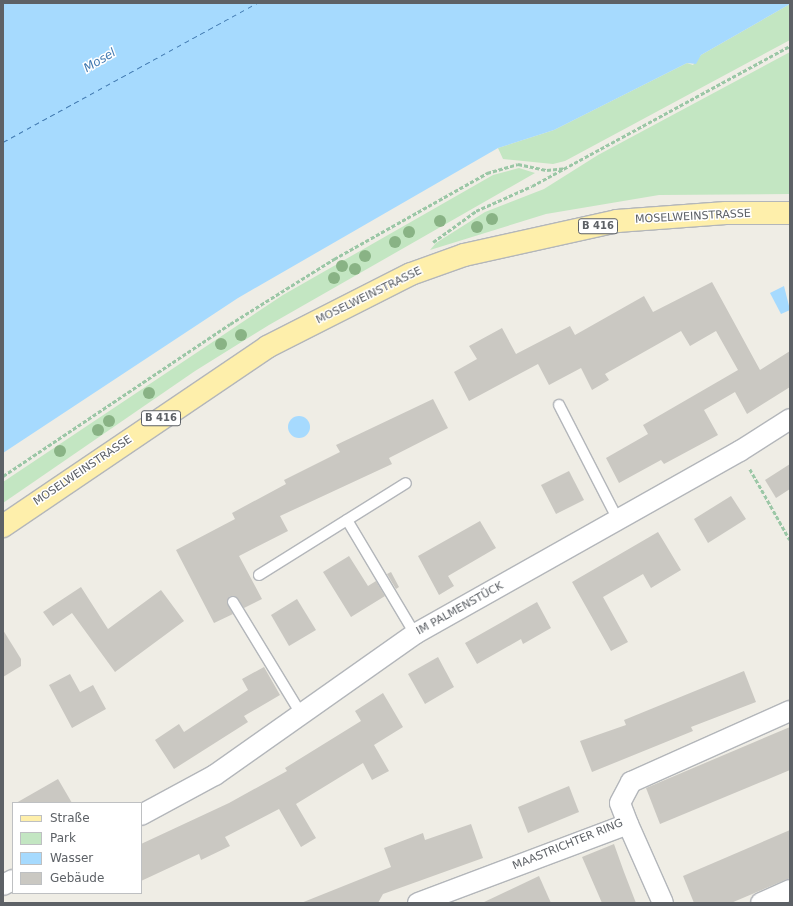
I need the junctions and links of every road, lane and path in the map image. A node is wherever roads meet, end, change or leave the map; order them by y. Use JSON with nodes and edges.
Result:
{"nodes":[{"id":1,"x":790,"y":46,"type":"edge"},
{"id":2,"x":565,"y":168,"type":"junction"},
{"id":3,"x":790,"y":213,"type":"edge"},
{"id":4,"x":430,"y":245,"type":"dead end"},
{"id":5,"x":559,"y":405,"type":"dead end"},
{"id":6,"x":790,"y":419,"type":"edge"},
{"id":7,"x":740,"y":451,"type":"junction"},
{"id":8,"x":3,"y":476,"type":"edge"},
{"id":9,"x":406,"y":483,"type":"dead end"},
{"id":10,"x":347,"y":520,"type":"junction"},
{"id":11,"x":618,"y":520,"type":"junction"},
{"id":12,"x":3,"y":526,"type":"edge"},
{"id":13,"x":790,"y":540,"type":"edge"},
{"id":14,"x":259,"y":575,"type":"dead end"},
{"id":15,"x":233,"y":602,"type":"dead end"},
{"id":16,"x":415,"y":634,"type":"junction"},
{"id":17,"x":790,"y":711,"type":"edge"},
{"id":18,"x":301,"y":714,"type":"junction"},
{"id":19,"x":142,"y":814,"type":"edge"},
{"id":20,"x":628,"y":824,"type":"junction"},
{"id":21,"x":12,"y":880,"type":"edge"},
{"id":22,"x":3,"y":885,"type":"edge"},
{"id":23,"x":790,"y":890,"type":"edge"},
{"id":24,"x":418,"y":903,"type":"edge"},
{"id":25,"x":663,"y":903,"type":"edge"},
{"id":26,"x":761,"y":903,"type":"edge"}],
"edges":[{"from":1,"to":2,"type":"path"},
{"from":2,"to":4,"type":"path"},
{"from":2,"to":8,"type":"path"},
{"from":3,"to":12,"type":"main road","name":"MOSELWEINSTRASSE","number":"B 416"},
{"from":5,"to":11,"type":"lane"},
{"from":6,"to":7,"type":"street","name":"IM PALMENSTÜCK"},
{"from":7,"to":11,"type":"street","name":"IM PALMENSTÜCK"},
{"from":7,"to":13,"type":"path"},
{"from":9,"to":10,"type":"lane"},
{"from":10,"to":14,"type":"lane"},
{"from":10,"to":16,"type":"lane"},
{"from":11,"to":16,"type":"street","name":"IM PALMENSTÜCK"},
{"from":15,"to":18,"type":"lane"},
{"from":16,"to":18,"type":"street","name":"IM PALMENSTÜCK"},
{"from":17,"to":20,"type":"street","name":"MAASTRICHTER RING"},
{"from":18,"to":19,"type":"street","name":"IM PALMENSTÜCK"},
{"from":20,"to":24,"type":"street","name":"MAASTRICHTER RING"},
{"from":20,"to":25,"type":"street"},
{"from":21,"to":22,"type":"street"},
{"from":23,"to":26,"type":"street"}]}
